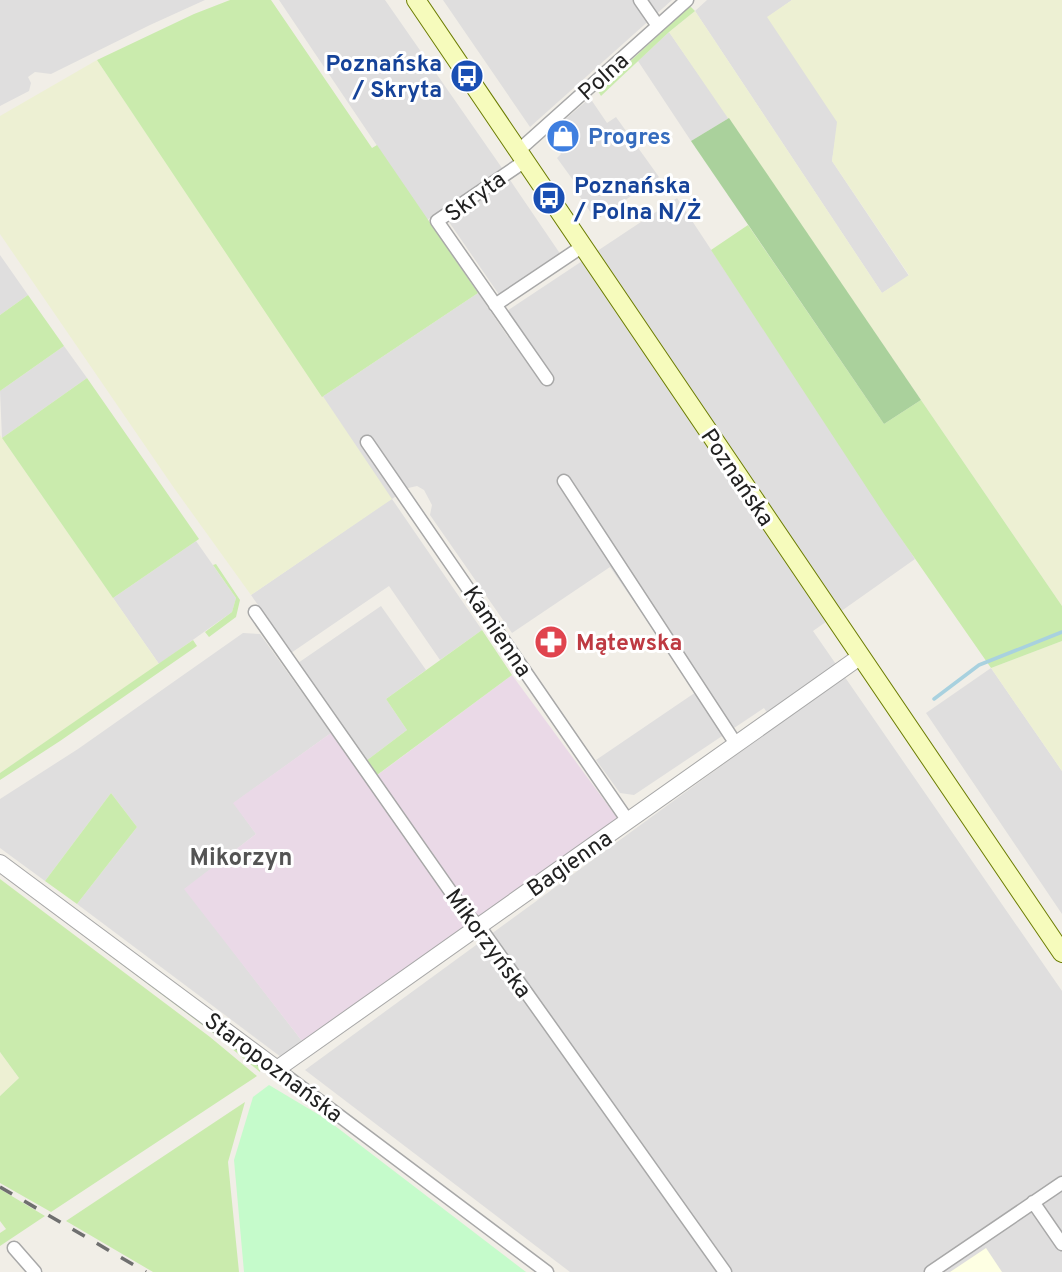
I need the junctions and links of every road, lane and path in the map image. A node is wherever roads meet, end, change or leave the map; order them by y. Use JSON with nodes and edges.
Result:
{"nodes":[{"id":1,"x":415,"y":0,"type":"edge"},
{"id":2,"x":640,"y":0,"type":"edge"},
{"id":3,"x":687,"y":0,"type":"edge"},
{"id":4,"x":658,"y":26,"type":"junction"},
{"id":5,"x":521,"y":156,"type":"junction"},
{"id":6,"x":583,"y":246,"type":"junction"},
{"id":7,"x":495,"y":305,"type":"junction"},
{"id":8,"x":547,"y":379,"type":"dead end"},
{"id":9,"x":368,"y":442,"type":"dead end"},
{"id":10,"x":564,"y":481,"type":"dead end"},
{"id":11,"x":255,"y":612,"type":"dead end"},
{"id":12,"x":861,"y":656,"type":"junction"},
{"id":13,"x":736,"y":744,"type":"junction"},
{"id":14,"x":628,"y":821,"type":"junction"},
{"id":15,"x":0,"y":863,"type":"edge"},
{"id":16,"x":479,"y":926,"type":"junction"},
{"id":17,"x":1062,"y":953,"type":"edge"},
{"id":18,"x":277,"y":1069,"type":"junction"},
{"id":19,"x":1062,"y":1183,"type":"edge"},
{"id":20,"x":1033,"y":1202,"type":"junction"},
{"id":21,"x":1062,"y":1244,"type":"edge"},
{"id":22,"x":14,"y":1248,"type":"dead end"},
{"id":23,"x":35,"y":1272,"type":"edge"},
{"id":24,"x":547,"y":1272,"type":"edge"},
{"id":25,"x":724,"y":1272,"type":"edge"},
{"id":26,"x":931,"y":1272,"type":"edge"}],
"edges":[{"from":1,"to":5,"type":"main road","name":"Poznańska"},
{"from":2,"to":4,"type":"street"},
{"from":3,"to":4,"type":"street","name":"Polna"},
{"from":4,"to":5,"type":"street","name":"Polna"},
{"from":5,"to":6,"type":"main road","name":"Poznańska"},
{"from":5,"to":7,"type":"street","name":"Skryta"},
{"from":6,"to":7,"type":"street"},
{"from":6,"to":12,"type":"main road","name":"Poznańska"},
{"from":7,"to":8,"type":"street","name":"Skryta"},
{"from":9,"to":14,"type":"street","name":"Kamienna"},
{"from":10,"to":13,"type":"street"},
{"from":11,"to":16,"type":"street","name":"Mikorzyńska"},
{"from":12,"to":13,"type":"street","name":"Bagienna"},
{"from":12,"to":17,"type":"main road","name":"Poznańska"},
{"from":13,"to":14,"type":"street","name":"Bagienna"},
{"from":14,"to":16,"type":"street","name":"Bagienna"},
{"from":15,"to":18,"type":"street","name":"Staropoznańska"},
{"from":16,"to":18,"type":"street","name":"Bagienna"},
{"from":16,"to":25,"type":"street","name":"Mikorzyńska"},
{"from":18,"to":24,"type":"street","name":"Staropoznańska"},
{"from":19,"to":20,"type":"street"},
{"from":20,"to":21,"type":"street"},
{"from":20,"to":26,"type":"street"},
{"from":22,"to":23,"type":"street"}]}
